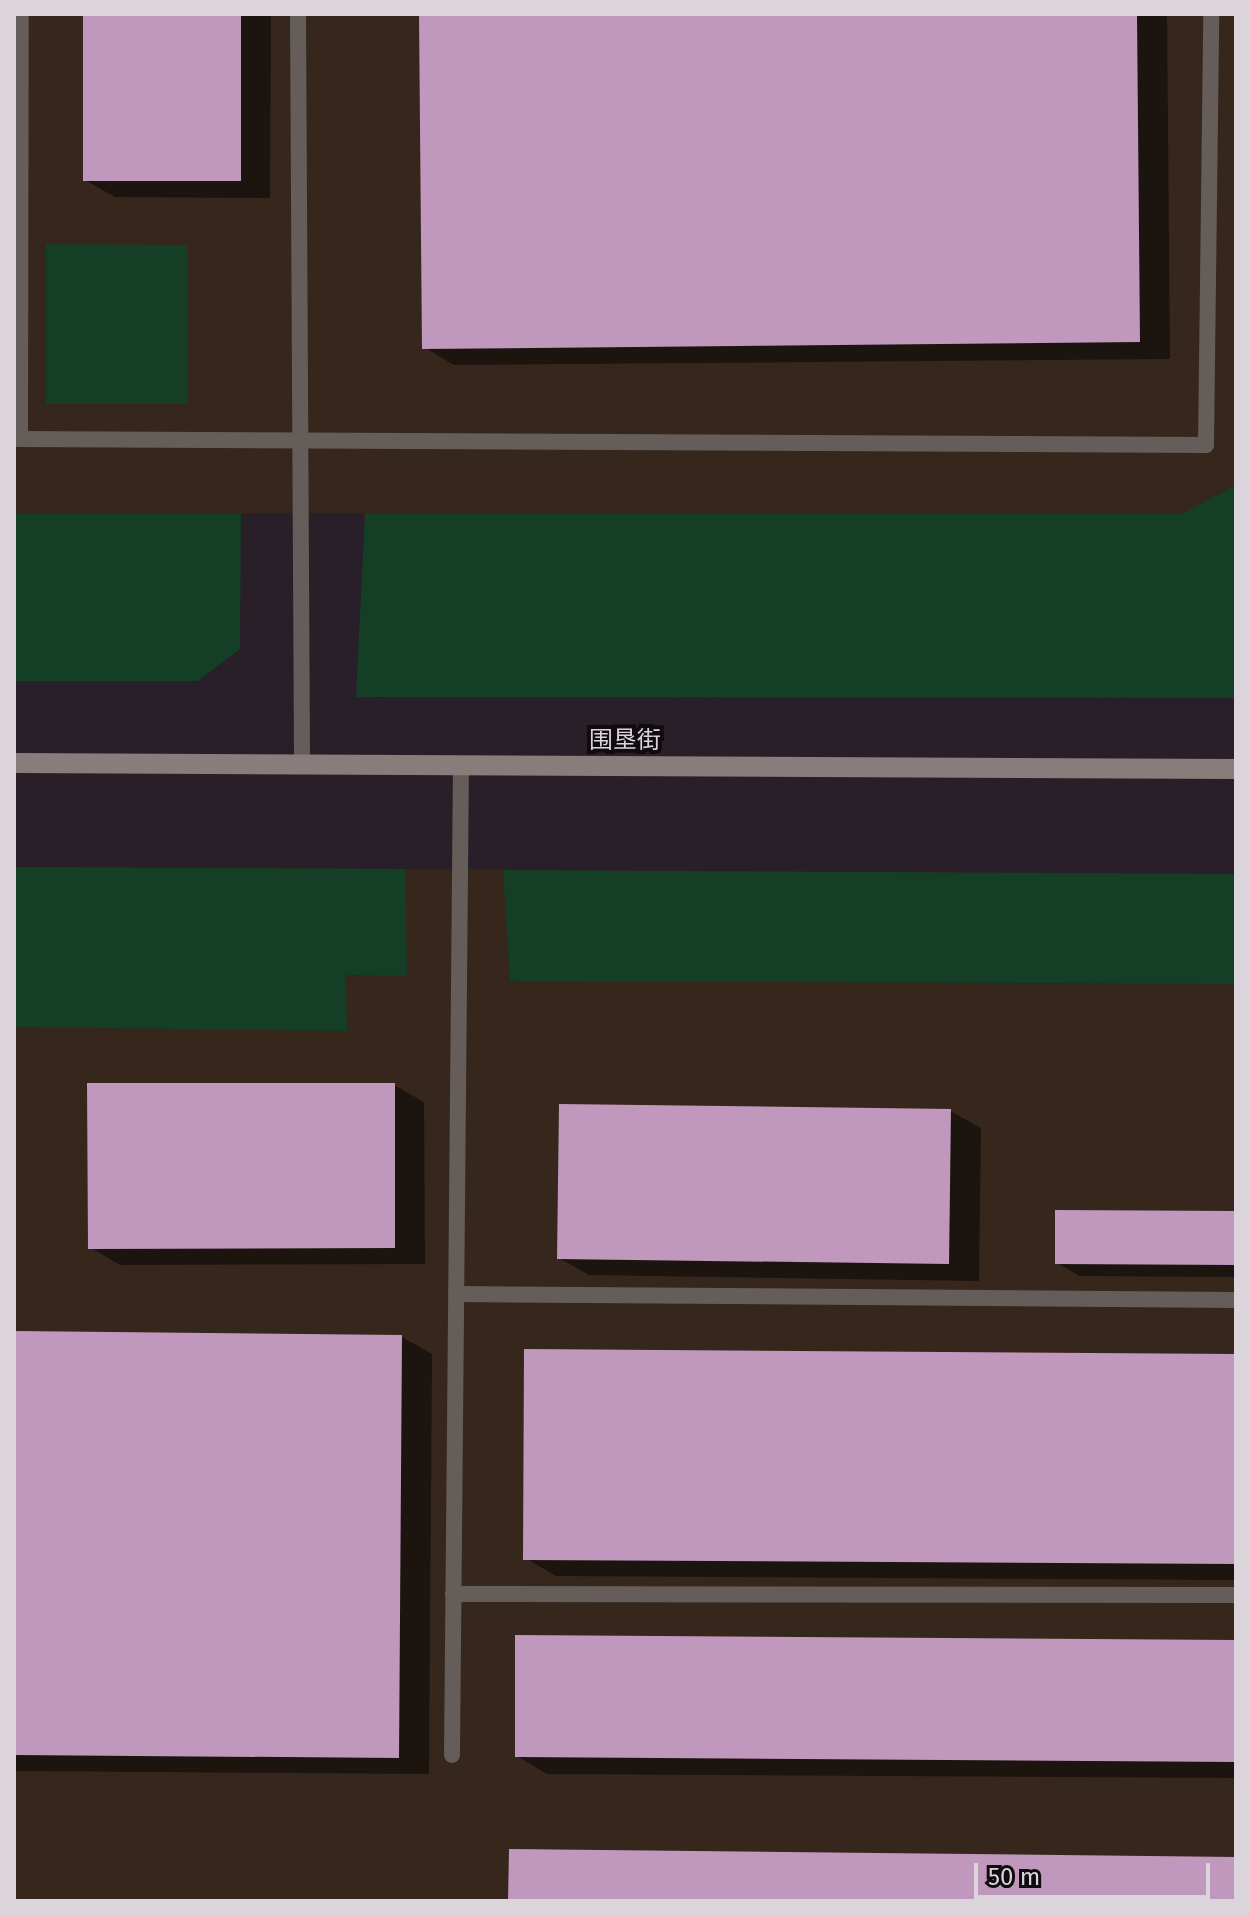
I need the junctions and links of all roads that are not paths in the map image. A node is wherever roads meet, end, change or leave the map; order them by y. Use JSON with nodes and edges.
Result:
{"nodes":[{"id":1,"x":21,"y":14,"type":"edge"},
{"id":2,"x":298,"y":14,"type":"edge"},
{"id":3,"x":1211,"y":14,"type":"edge"},
{"id":4,"x":17,"y":89,"type":"edge"},
{"id":5,"x":17,"y":439,"type":"edge"},
{"id":6,"x":299,"y":441,"type":"junction"},
{"id":7,"x":14,"y":763,"type":"edge"},
{"id":8,"x":302,"y":764,"type":"junction"},
{"id":9,"x":461,"y":767,"type":"junction"},
{"id":10,"x":1236,"y":769,"type":"edge"},
{"id":11,"x":456,"y":1294,"type":"junction"},
{"id":12,"x":1236,"y":1300,"type":"edge"},
{"id":13,"x":453,"y":1594,"type":"junction"},
{"id":14,"x":1236,"y":1595,"type":"edge"},
{"id":15,"x":452,"y":1755,"type":"dead end"}],
"edges":[{"from":1,"to":4,"type":"lane"},
{"from":2,"to":6,"type":"lane"},
{"from":3,"to":6,"type":"lane"},
{"from":4,"to":5,"type":"lane"},
{"from":5,"to":6,"type":"lane"},
{"from":6,"to":8,"type":"lane"},
{"from":7,"to":8,"type":"street","name":"围垦街"},
{"from":8,"to":9,"type":"street","name":"围垦街"},
{"from":9,"to":10,"type":"street","name":"围垦街"},
{"from":9,"to":11,"type":"lane"},
{"from":11,"to":12,"type":"lane"},
{"from":11,"to":13,"type":"lane"},
{"from":13,"to":14,"type":"lane"},
{"from":13,"to":15,"type":"lane"}]}
